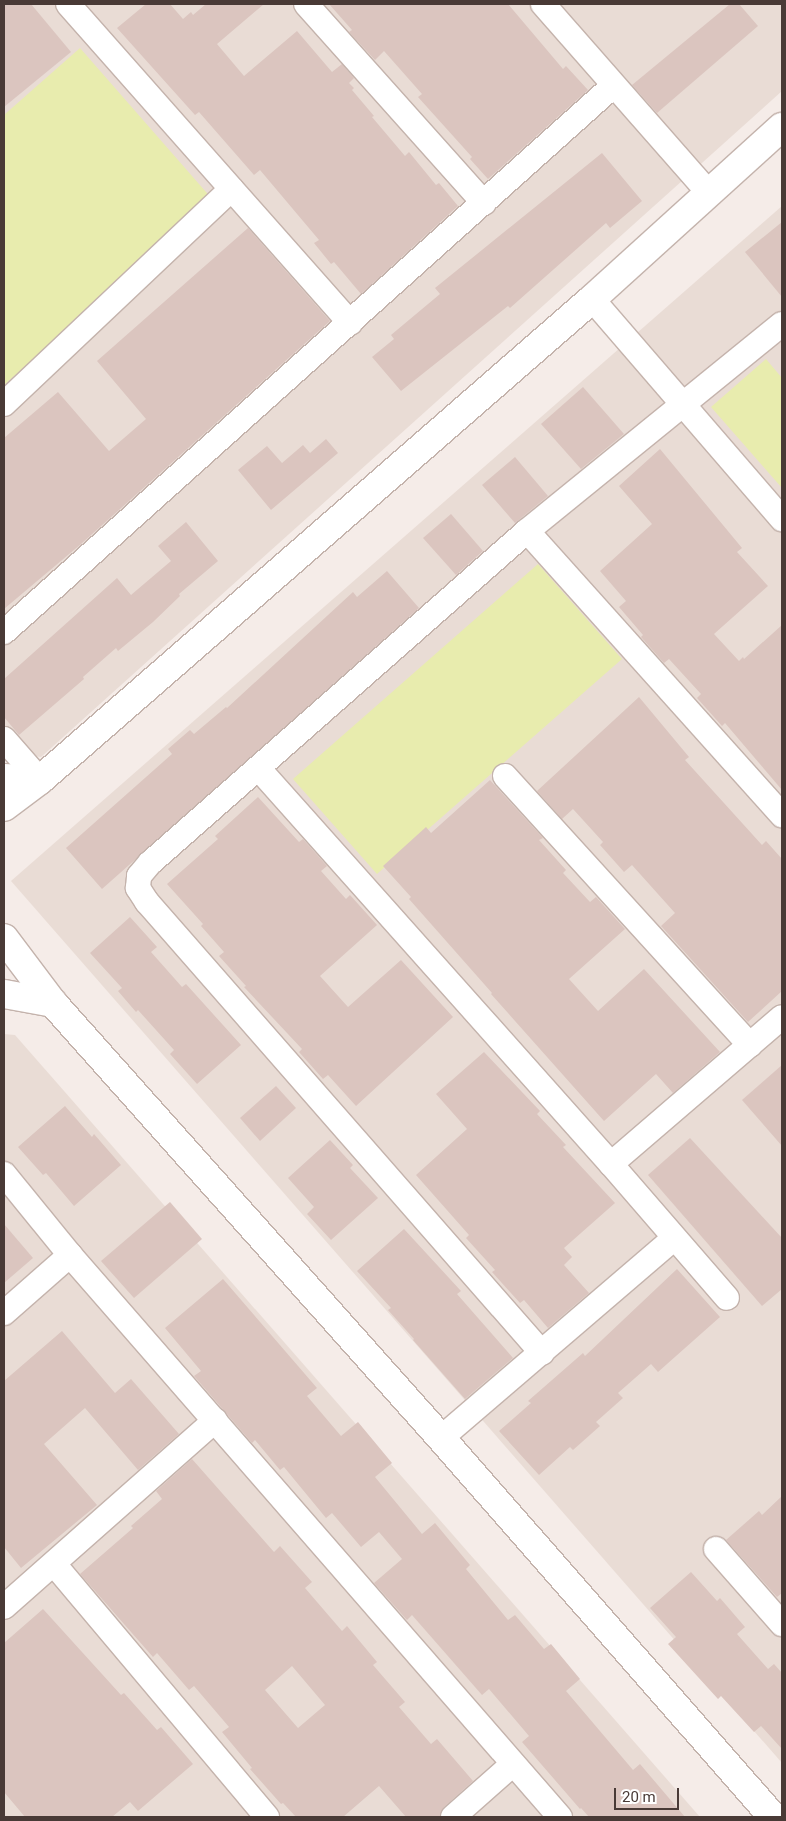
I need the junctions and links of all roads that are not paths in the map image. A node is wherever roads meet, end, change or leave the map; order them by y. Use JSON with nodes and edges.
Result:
{"nodes":[{"id":1,"x":68,"y":4,"type":"edge"},
{"id":2,"x":306,"y":4,"type":"edge"},
{"id":3,"x":543,"y":4,"type":"edge"},
{"id":4,"x":613,"y":86,"type":"junction"},
{"id":5,"x":782,"y":127,"type":"edge"},
{"id":6,"x":231,"y":189,"type":"junction"},
{"id":7,"x":708,"y":192,"type":"junction"},
{"id":8,"x":484,"y":204,"type":"junction"},
{"id":9,"x":592,"y":299,"type":"junction"},
{"id":10,"x":350,"y":323,"type":"junction"},
{"id":11,"x":779,"y":334,"type":"edge"},
{"id":12,"x":4,"y":404,"type":"edge"},
{"id":13,"x":683,"y":405,"type":"junction"},
{"id":14,"x":782,"y":519,"type":"edge"},
{"id":15,"x":527,"y":531,"type":"junction"},
{"id":16,"x":4,"y":632,"type":"edge"},
{"id":17,"x":4,"y":739,"type":"edge"},
{"id":18,"x":258,"y":769,"type":"junction"},
{"id":19,"x":505,"y":776,"type":"dead end"},
{"id":20,"x":4,"y":778,"type":"edge"},
{"id":21,"x":40,"y":780,"type":"junction"},
{"id":22,"x":4,"y":807,"type":"edge"},
{"id":23,"x":782,"y":815,"type":"edge"},
{"id":24,"x":4,"y":938,"type":"edge"},
{"id":25,"x":4,"y":994,"type":"edge"},
{"id":26,"x":53,"y":1003,"type":"junction"},
{"id":27,"x":782,"y":1017,"type":"edge"},
{"id":28,"x":750,"y":1045,"type":"junction"},
{"id":29,"x":611,"y":1164,"type":"junction"},
{"id":30,"x":4,"y":1174,"type":"edge"},
{"id":31,"x":674,"y":1238,"type":"junction"},
{"id":32,"x":70,"y":1255,"type":"junction"},
{"id":33,"x":727,"y":1298,"type":"dead end"},
{"id":34,"x":4,"y":1313,"type":"edge"},
{"id":35,"x":542,"y":1353,"type":"junction"},
{"id":36,"x":215,"y":1420,"type":"junction"},
{"id":37,"x":441,"y":1438,"type":"junction"},
{"id":38,"x":716,"y":1549,"type":"dead end"},
{"id":39,"x":54,"y":1564,"type":"junction"},
{"id":40,"x":4,"y":1607,"type":"edge"},
{"id":41,"x":778,"y":1611,"type":"edge"},
{"id":42,"x":513,"y":1764,"type":"junction"},
{"id":43,"x":267,"y":1817,"type":"edge"},
{"id":44,"x":453,"y":1817,"type":"edge"},
{"id":45,"x":560,"y":1817,"type":"edge"},
{"id":46,"x":773,"y":1817,"type":"edge"}],
"edges":[{"from":1,"to":6,"type":"street"},
{"from":2,"to":8,"type":"street"},
{"from":3,"to":4,"type":"street"},
{"from":4,"to":7,"type":"street"},
{"from":4,"to":8,"type":"street"},
{"from":5,"to":7,"type":"street"},
{"from":6,"to":10,"type":"street"},
{"from":6,"to":12,"type":"street"},
{"from":7,"to":9,"type":"street"},
{"from":8,"to":10,"type":"street"},
{"from":9,"to":13,"type":"street"},
{"from":9,"to":21,"type":"street"},
{"from":10,"to":16,"type":"street"},
{"from":11,"to":13,"type":"street"},
{"from":13,"to":14,"type":"street"},
{"from":13,"to":15,"type":"street"},
{"from":15,"to":18,"type":"street"},
{"from":15,"to":23,"type":"street"},
{"from":17,"to":21,"type":"street"},
{"from":18,"to":29,"type":"street"},
{"from":18,"to":35,"type":"street"},
{"from":19,"to":28,"type":"street"},
{"from":20,"to":21,"type":"street"},
{"from":21,"to":22,"type":"street"},
{"from":24,"to":26,"type":"street"},
{"from":25,"to":26,"type":"street"},
{"from":26,"to":37,"type":"street"},
{"from":27,"to":28,"type":"street"},
{"from":28,"to":29,"type":"street"},
{"from":29,"to":31,"type":"street"},
{"from":30,"to":32,"type":"street"},
{"from":31,"to":33,"type":"street"},
{"from":31,"to":35,"type":"street"},
{"from":32,"to":34,"type":"street"},
{"from":32,"to":36,"type":"street"},
{"from":35,"to":37,"type":"street"},
{"from":36,"to":39,"type":"street"},
{"from":36,"to":42,"type":"street"},
{"from":37,"to":46,"type":"street"},
{"from":38,"to":41,"type":"street"},
{"from":39,"to":40,"type":"street"},
{"from":39,"to":43,"type":"street"},
{"from":42,"to":44,"type":"street"},
{"from":42,"to":45,"type":"street"}]}
